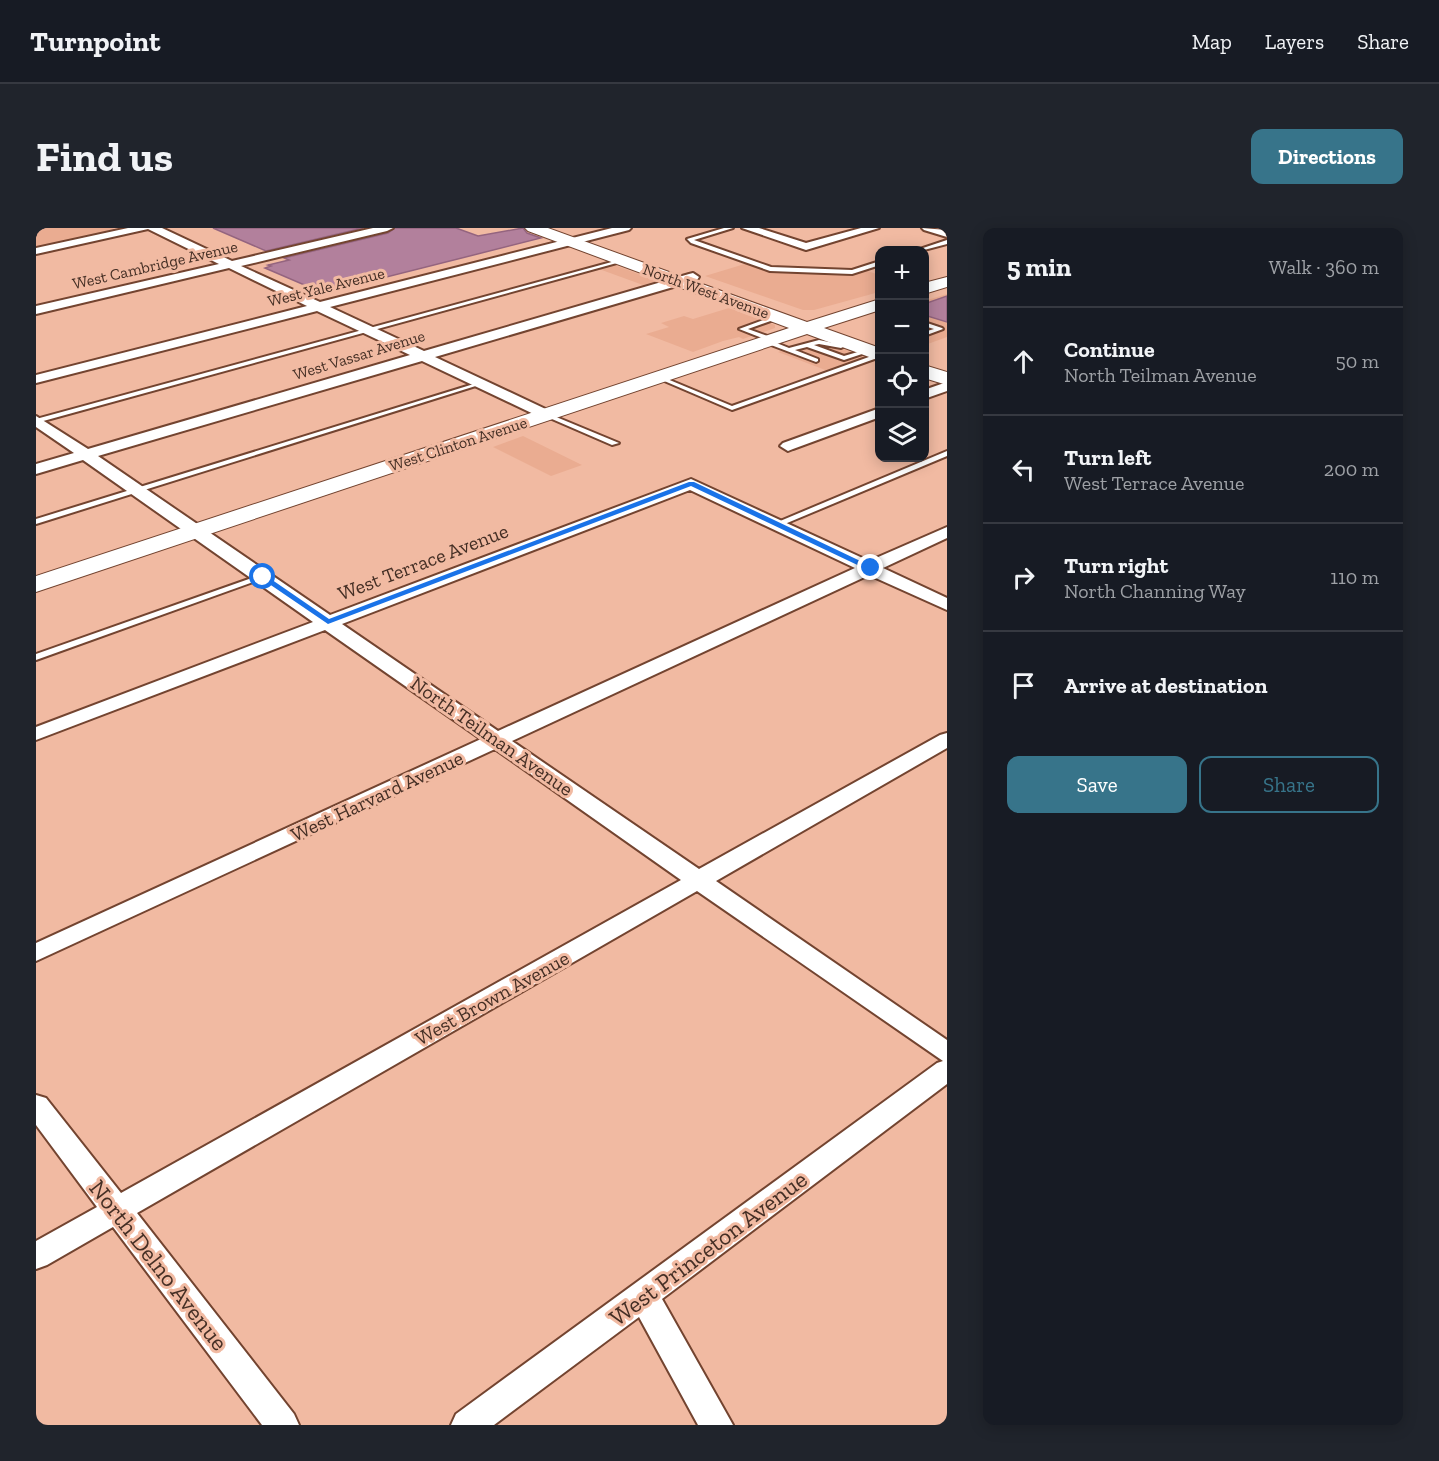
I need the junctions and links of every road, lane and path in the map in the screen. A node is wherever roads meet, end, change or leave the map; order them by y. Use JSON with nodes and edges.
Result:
{"nodes":[{"id":1,"x":153,"y":228,"type":"edge"},
{"id":2,"x":387,"y":228,"type":"edge"},
{"id":3,"x":532,"y":228,"type":"edge"},
{"id":4,"x":556,"y":228,"type":"edge"},
{"id":5,"x":625,"y":228,"type":"edge"},
{"id":6,"x":730,"y":228,"type":"edge"},
{"id":7,"x":750,"y":228,"type":"edge"},
{"id":8,"x":873,"y":228,"type":"edge"},
{"id":9,"x":928,"y":228,"type":"edge"},
{"id":10,"x":138,"y":229,"type":"edge"},
{"id":11,"x":947,"y":234,"type":"edge"},
{"id":12,"x":577,"y":240,"type":"junction"},
{"id":13,"x":947,"y":242,"type":"edge"},
{"id":14,"x":929,"y":247,"type":"edge"},
{"id":15,"x":36,"y":251,"type":"edge"},
{"id":16,"x":621,"y":261,"type":"junction"},
{"id":17,"x":875,"y":264,"type":"edge"},
{"id":18,"x":230,"y":265,"type":"junction"},
{"id":19,"x":866,"y":267,"type":"junction"},
{"id":20,"x":875,"y":270,"type":"edge"},
{"id":21,"x":686,"y":279,"type":"junction"},
{"id":22,"x":318,"y":307,"type":"junction"},
{"id":23,"x":875,"y":307,"type":"edge"},
{"id":24,"x":36,"y":310,"type":"edge"},
{"id":25,"x":777,"y":317,"type":"junction"},
{"id":26,"x":929,"y":326,"type":"edge"},
{"id":27,"x":367,"y":331,"type":"junction"},
{"id":28,"x":810,"y":332,"type":"junction"},
{"id":29,"x":929,"y":332,"type":"edge"},
{"id":30,"x":768,"y":340,"type":"junction"},
{"id":31,"x":789,"y":350,"type":"junction"},
{"id":32,"x":873,"y":352,"type":"edge"},
{"id":33,"x":419,"y":356,"type":"junction"},
{"id":34,"x":816,"y":360,"type":"dead end"},
{"id":35,"x":929,"y":362,"type":"edge"},
{"id":36,"x":947,"y":368,"type":"edge"},
{"id":37,"x":929,"y":373,"type":"edge"},
{"id":38,"x":658,"y":378,"type":"junction"},
{"id":39,"x":36,"y":379,"type":"edge"},
{"id":40,"x":947,"y":379,"type":"edge"},
{"id":41,"x":479,"y":384,"type":"junction"},
{"id":42,"x":947,"y":386,"type":"edge"},
{"id":43,"x":929,"y":393,"type":"edge"},
{"id":44,"x":875,"y":413,"type":"edge"},
{"id":45,"x":547,"y":415,"type":"junction"},
{"id":46,"x":36,"y":421,"type":"edge"},
{"id":47,"x":615,"y":443,"type":"dead end"},
{"id":48,"x":788,"y":446,"type":"dead end"},
{"id":49,"x":947,"y":453,"type":"edge"},
{"id":50,"x":88,"y":454,"type":"junction"},
{"id":51,"x":36,"y":469,"type":"edge"},
{"id":52,"x":138,"y":489,"type":"junction"},
{"id":53,"x":36,"y":522,"type":"edge"},
{"id":54,"x":777,"y":524,"type":"junction"},
{"id":55,"x":197,"y":531,"type":"junction"},
{"id":56,"x":947,"y":532,"type":"edge"},
{"id":57,"x":871,"y":568,"type":"junction"},
{"id":58,"x":263,"y":577,"type":"junction"},
{"id":59,"x":36,"y":584,"type":"edge"},
{"id":60,"x":947,"y":604,"type":"edge"},
{"id":61,"x":328,"y":622,"type":"junction"},
{"id":62,"x":36,"y":657,"type":"edge"},
{"id":63,"x":36,"y":734,"type":"edge"},
{"id":64,"x":947,"y":739,"type":"edge"},
{"id":65,"x":498,"y":740,"type":"junction"},
{"id":66,"x":698,"y":881,"type":"junction"},
{"id":67,"x":36,"y":953,"type":"edge"},
{"id":68,"x":947,"y":1053,"type":"edge"},
{"id":69,"x":947,"y":1070,"type":"edge"},
{"id":70,"x":36,"y":1104,"type":"edge"},
{"id":71,"x":116,"y":1210,"type":"junction"},
{"id":72,"x":36,"y":1256,"type":"edge"},
{"id":73,"x":643,"y":1295,"type":"junction"},
{"id":74,"x":282,"y":1425,"type":"edge"},
{"id":75,"x":468,"y":1425,"type":"edge"},
{"id":76,"x":716,"y":1425,"type":"edge"}],
"edges":[{"from":1,"to":18,"type":"street"},
{"from":2,"to":18,"type":"street","name":"West Cambridge Avenue"},
{"from":3,"to":12,"type":"main road","name":"North West Avenue"},
{"from":4,"to":12,"type":"main road","name":"North West Avenue"},
{"from":5,"to":12,"type":"street","name":"West Yale Avenue"},
{"from":6,"to":19,"type":"lane"},
{"from":7,"to":8,"type":"street"},
{"from":9,"to":11,"type":"street"},
{"from":10,"to":15,"type":"street"},
{"from":12,"to":16,"type":"main road","name":"North West Avenue"},
{"from":12,"to":21,"type":"main road","name":"North West Avenue"},
{"from":12,"to":22,"type":"street","name":"West Yale Avenue"},
{"from":13,"to":14,"type":"lane"},
{"from":16,"to":21,"type":"main road","name":"North West Avenue"},
{"from":16,"to":27,"type":"lane"},
{"from":17,"to":19,"type":"lane"},
{"from":18,"to":22,"type":"street"},
{"from":18,"to":24,"type":"street","name":"West Cambridge Avenue"},
{"from":19,"to":20,"type":"lane"},
{"from":21,"to":25,"type":"main road","name":"North West Avenue"},
{"from":21,"to":28,"type":"main road","name":"North West Avenue"},
{"from":21,"to":33,"type":"street","name":"West Vassar Avenue"},
{"from":22,"to":27,"type":"street"},
{"from":22,"to":39,"type":"street","name":"West Yale Avenue"},
{"from":23,"to":28,"type":"main road","name":"West Clinton Avenue"},
{"from":25,"to":28,"type":"main road","name":"North West Avenue"},
{"from":25,"to":30,"type":"lane"},
{"from":26,"to":29,"type":"lane"},
{"from":27,"to":33,"type":"street"},
{"from":27,"to":46,"type":"lane"},
{"from":28,"to":30,"type":"main road","name":"West Clinton Avenue"},
{"from":28,"to":31,"type":"lane"},
{"from":28,"to":32,"type":"main road","name":"North West Avenue"},
{"from":30,"to":31,"type":"lane"},
{"from":30,"to":38,"type":"main road","name":"West Clinton Avenue"},
{"from":31,"to":34,"type":"lane"},
{"from":32,"to":38,"type":"lane"},
{"from":33,"to":41,"type":"street"},
{"from":33,"to":50,"type":"street","name":"West Vassar Avenue"},
{"from":35,"to":36,"type":"main road"},
{"from":37,"to":40,"type":"main road"},
{"from":38,"to":45,"type":"main road","name":"West Clinton Avenue"},
{"from":41,"to":45,"type":"street"},
{"from":41,"to":52,"type":"lane"},
{"from":42,"to":43,"type":"street"},
{"from":44,"to":48,"type":"street"},
{"from":45,"to":47,"type":"lane"},
{"from":45,"to":55,"type":"main road","name":"West Clinton Avenue"},
{"from":46,"to":50,"type":"street","name":"North Teilman Avenue"},
{"from":49,"to":54,"type":"lane"},
{"from":50,"to":51,"type":"street","name":"West Vassar Avenue"},
{"from":50,"to":52,"type":"street","name":"North Teilman Avenue"},
{"from":52,"to":53,"type":"lane"},
{"from":52,"to":55,"type":"street","name":"North Teilman Avenue"},
{"from":54,"to":57,"type":"street"},
{"from":54,"to":61,"type":"street","name":"West Terrace Avenue"},
{"from":55,"to":58,"type":"street","name":"North Teilman Avenue"},
{"from":55,"to":59,"type":"main road","name":"West Clinton Avenue"},
{"from":56,"to":57,"type":"street","name":"West Harvard Avenue"},
{"from":57,"to":60,"type":"street"},
{"from":57,"to":65,"type":"street","name":"West Harvard Avenue"},
{"from":58,"to":61,"type":"street","name":"North Teilman Avenue"},
{"from":58,"to":62,"type":"lane"},
{"from":61,"to":63,"type":"street","name":"West Terrace Avenue"},
{"from":61,"to":65,"type":"street","name":"North Teilman Avenue"},
{"from":64,"to":66,"type":"street","name":"West Brown Avenue"},
{"from":65,"to":66,"type":"street","name":"North Teilman Avenue"},
{"from":65,"to":67,"type":"street","name":"West Harvard Avenue"},
{"from":66,"to":68,"type":"street","name":"North Teilman Avenue"},
{"from":66,"to":71,"type":"street","name":"West Brown Avenue"},
{"from":69,"to":73,"type":"street","name":"West Princeton Avenue"},
{"from":70,"to":71,"type":"street","name":"North Delno Avenue"},
{"from":71,"to":72,"type":"street","name":"West Brown Avenue"},
{"from":71,"to":74,"type":"street","name":"North Delno Avenue"},
{"from":73,"to":75,"type":"street","name":"West Princeton Avenue"},
{"from":73,"to":76,"type":"street"}]}
